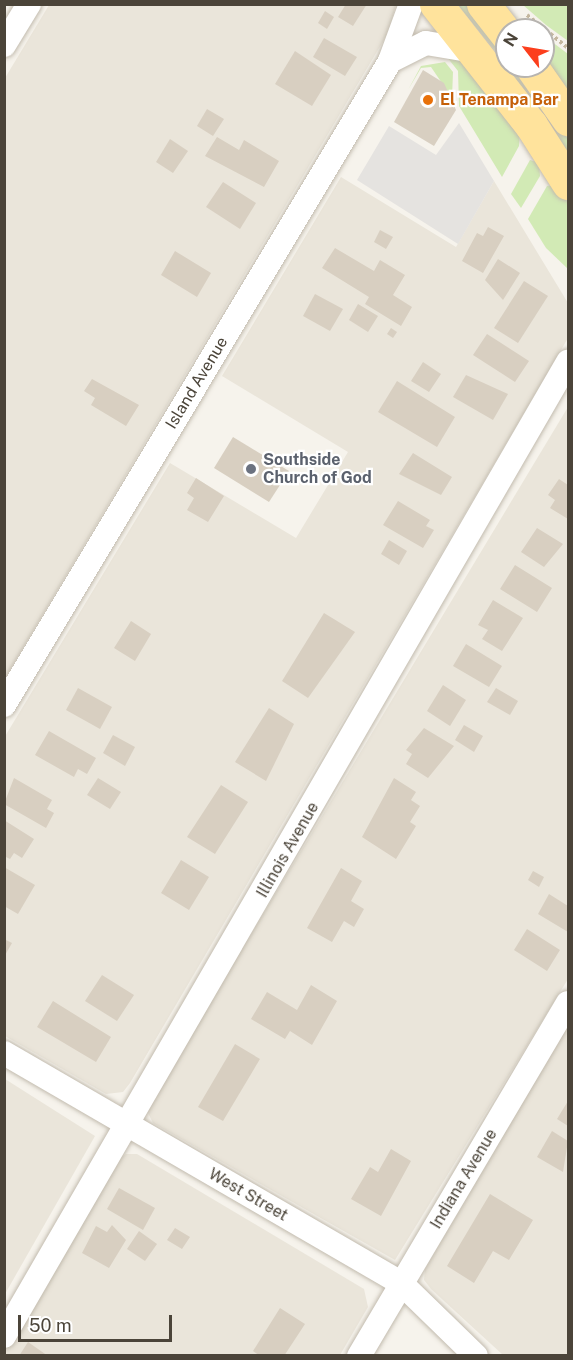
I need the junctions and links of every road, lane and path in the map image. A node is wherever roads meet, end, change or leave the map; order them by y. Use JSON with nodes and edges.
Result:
{"nodes":[{"id":1,"x":29,"y":4,"type":"edge"},
{"id":2,"x":411,"y":4,"type":"edge"},
{"id":3,"x":436,"y":4,"type":"edge"},
{"id":4,"x":483,"y":4,"type":"edge"},
{"id":5,"x":506,"y":18,"type":"edge"},
{"id":6,"x":4,"y":45,"type":"edge"},
{"id":7,"x":475,"y":51,"type":"junction"},
{"id":8,"x":390,"y":61,"type":"junction"},
{"id":9,"x":539,"y":78,"type":"edge"},
{"id":10,"x":568,"y":119,"type":"edge"},
{"id":11,"x":568,"y":183,"type":"edge"},
{"id":12,"x":568,"y":362,"type":"edge"},
{"id":13,"x":4,"y":705,"type":"edge"},
{"id":14,"x":568,"y":1002,"type":"edge"},
{"id":15,"x":4,"y":1053,"type":"edge"},
{"id":16,"x":129,"y":1126,"type":"junction"},
{"id":17,"x":402,"y":1284,"type":"junction"},
{"id":18,"x":4,"y":1336,"type":"edge"},
{"id":19,"x":359,"y":1356,"type":"edge"},
{"id":20,"x":476,"y":1356,"type":"edge"}],
"edges":[{"from":1,"to":6,"type":"street"},
{"from":2,"to":8,"type":"street","name":"Island Avenue"},
{"from":3,"to":7,"type":"main road"},
{"from":4,"to":5,"type":"main road"},
{"from":7,"to":8,"type":"street"},
{"from":7,"to":11,"type":"main road"},
{"from":8,"to":13,"type":"street","name":"Island Avenue"},
{"from":9,"to":10,"type":"main road"},
{"from":12,"to":16,"type":"street","name":"Illinois Avenue"},
{"from":14,"to":17,"type":"street","name":"Indiana Avenue"},
{"from":15,"to":16,"type":"street","name":"West Street"},
{"from":16,"to":17,"type":"street","name":"West Street"},
{"from":16,"to":18,"type":"street","name":"Illinois Avenue"},
{"from":17,"to":19,"type":"street","name":"Indiana Avenue"},
{"from":17,"to":20,"type":"street","name":"West Street"}]}
